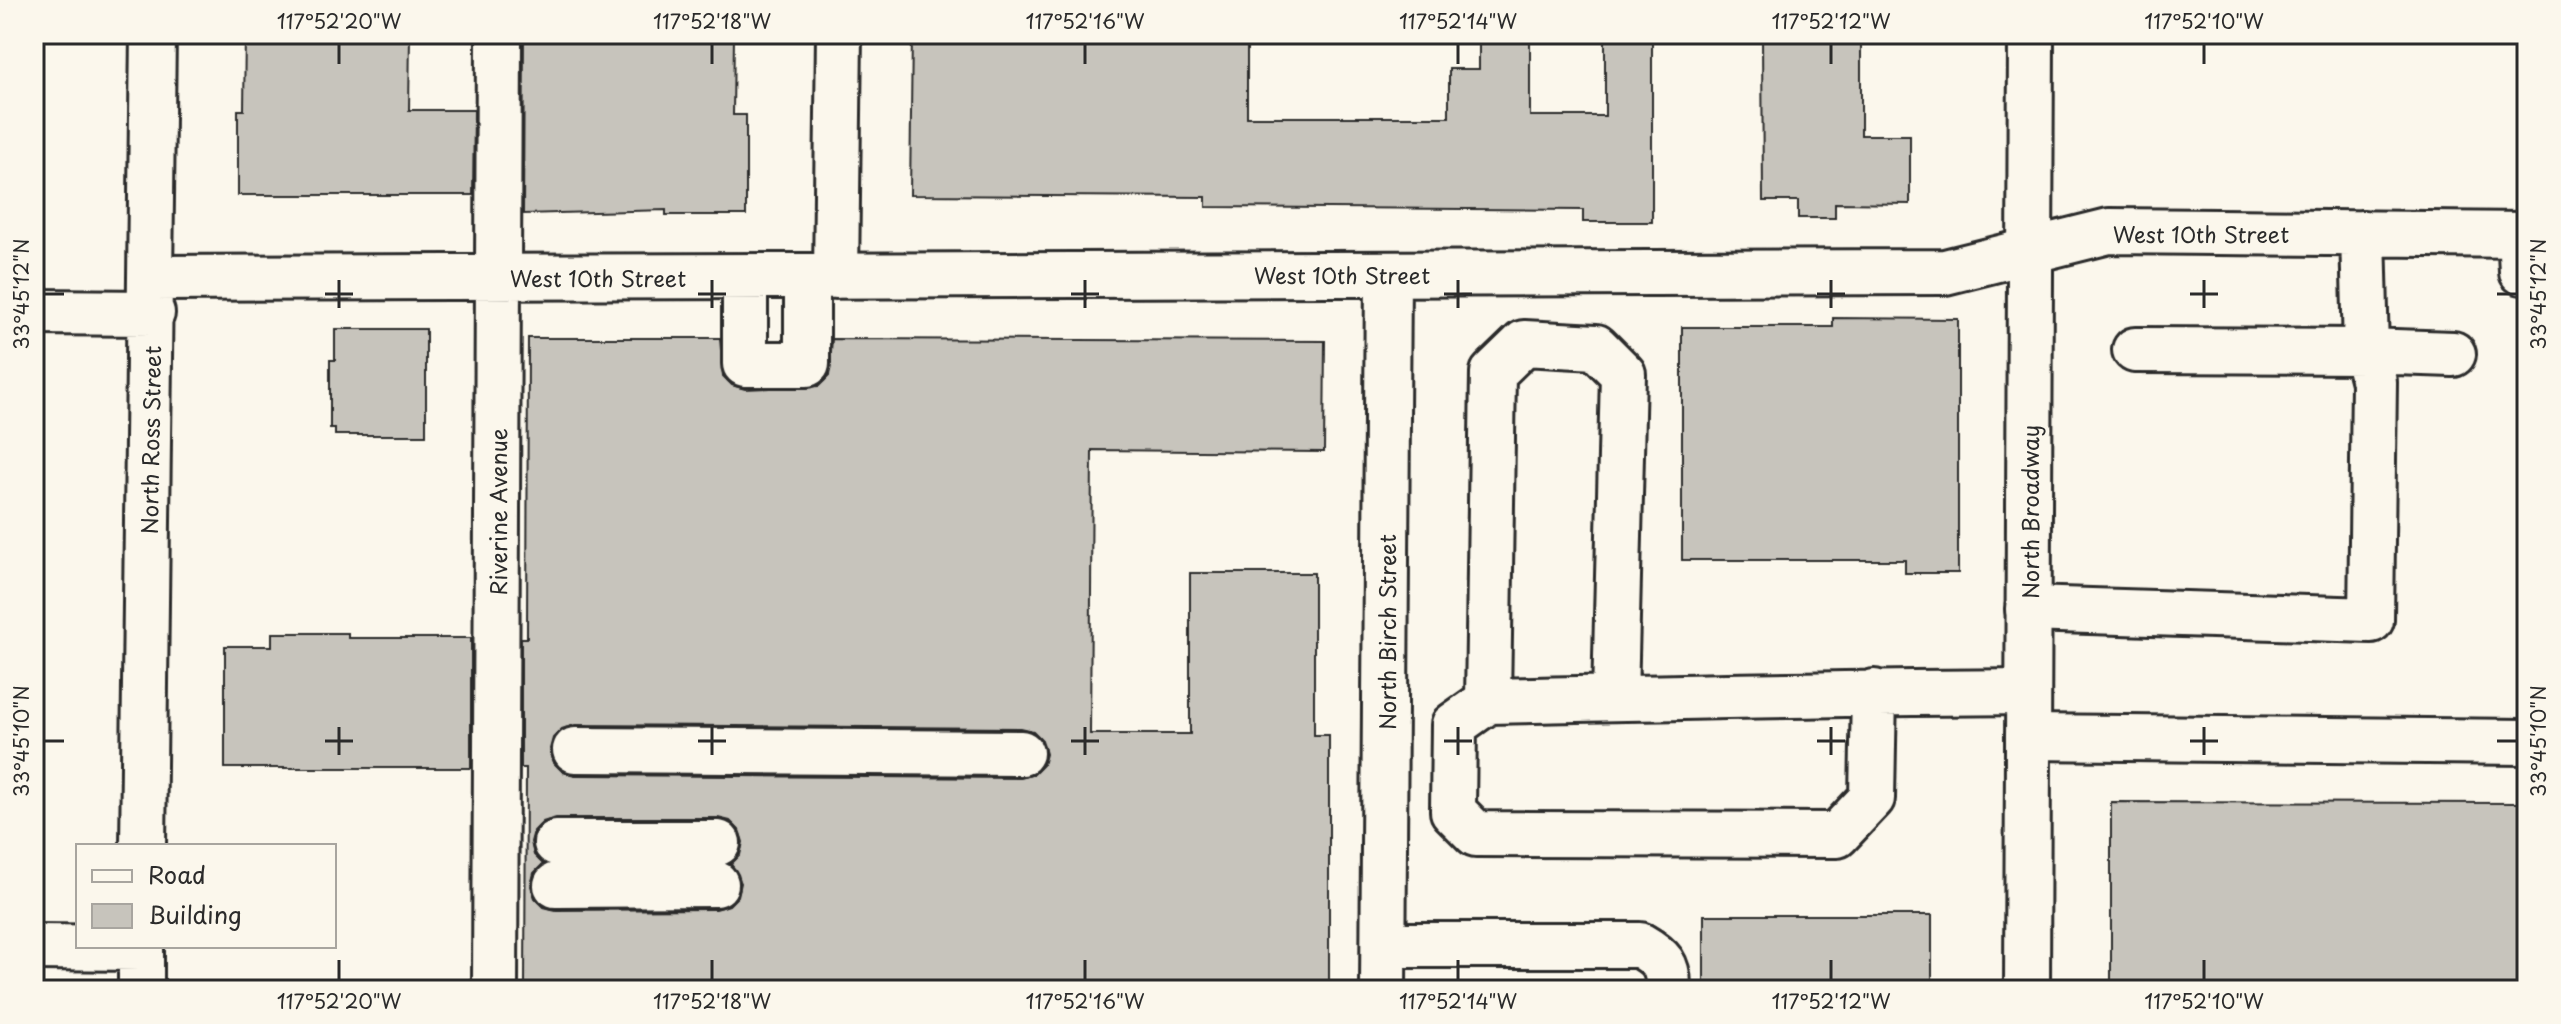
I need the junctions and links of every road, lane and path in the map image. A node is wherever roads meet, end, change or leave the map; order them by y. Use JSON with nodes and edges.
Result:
{"nodes":[{"id":1,"x":153,"y":34,"type":"edge"},
{"id":2,"x":499,"y":34,"type":"edge"},
{"id":3,"x":839,"y":34,"type":"edge"},
{"id":4,"x":2031,"y":34,"type":"edge"},
{"id":5,"x":2363,"y":233,"type":"junction"},
{"id":6,"x":2523,"y":247,"type":"edge"},
{"id":7,"x":2029,"y":253,"type":"junction"},
{"id":8,"x":1388,"y":274,"type":"junction"},
{"id":9,"x":822,"y":276,"type":"junction"},
{"id":10,"x":745,"y":277,"type":"junction"},
{"id":11,"x":498,"y":278,"type":"junction"},
{"id":12,"x":152,"y":296,"type":"junction"},
{"id":13,"x":34,"y":312,"type":"edge"},
{"id":14,"x":2135,"y":350,"type":"dead end"},
{"id":15,"x":2366,"y":351,"type":"junction"},
{"id":16,"x":2453,"y":354,"type":"dead end"},
{"id":17,"x":2028,"y":609,"type":"junction"},
{"id":18,"x":1874,"y":692,"type":"junction"},
{"id":19,"x":2028,"y":692,"type":"junction"},
{"id":20,"x":1615,"y":698,"type":"junction"},
{"id":21,"x":1488,"y":701,"type":"junction"},
{"id":22,"x":2028,"y":737,"type":"junction"},
{"id":23,"x":2527,"y":742,"type":"edge"},
{"id":24,"x":575,"y":750,"type":"dead end"},
{"id":25,"x":1021,"y":753,"type":"dead end"},
{"id":26,"x":143,"y":844,"type":"edge"},
{"id":27,"x":556,"y":864,"type":"dead end"},
{"id":28,"x":717,"y":864,"type":"dead end"},
{"id":29,"x":1384,"y":945,"type":"junction"},
{"id":30,"x":34,"y":947,"type":"edge"},
{"id":31,"x":141,"y":961,"type":"edge"},
{"id":32,"x":495,"y":990,"type":"edge"},
{"id":33,"x":1383,"y":990,"type":"edge"},
{"id":34,"x":1668,"y":990,"type":"edge"},
{"id":35,"x":2027,"y":990,"type":"edge"}],
"edges":[{"from":1,"to":12,"type":"street","name":"North Ross Street"},
{"from":2,"to":11,"type":"street","name":"Riverine Avenue"},
{"from":3,"to":9,"type":"street"},
{"from":4,"to":7,"type":"street","name":"North Broadway"},
{"from":5,"to":6,"type":"street","name":"West 10th Street"},
{"from":5,"to":7,"type":"street","name":"West 10th Street"},
{"from":5,"to":15,"type":"street"},
{"from":7,"to":8,"type":"street","name":"West 10th Street"},
{"from":7,"to":17,"type":"street","name":"North Broadway"},
{"from":8,"to":9,"type":"street","name":"West 10th Street"},
{"from":8,"to":29,"type":"street","name":"North Birch Street"},
{"from":9,"to":10,"type":"street","name":"West 10th Street"},
{"from":9,"to":10,"type":"street"},
{"from":10,"to":11,"type":"street","name":"West 10th Street"},
{"from":11,"to":12,"type":"street","name":"West 10th Street"},
{"from":11,"to":32,"type":"street","name":"Riverine Avenue"},
{"from":12,"to":13,"type":"street","name":"West 10th Street"},
{"from":12,"to":26,"type":"street","name":"North Ross Street"},
{"from":14,"to":15,"type":"street"},
{"from":15,"to":16,"type":"street"},
{"from":15,"to":17,"type":"street"},
{"from":17,"to":19,"type":"street","name":"North Broadway"},
{"from":18,"to":19,"type":"street"},
{"from":18,"to":20,"type":"street"},
{"from":18,"to":21,"type":"street"},
{"from":19,"to":22,"type":"street","name":"North Broadway"},
{"from":20,"to":21,"type":"street"},
{"from":20,"to":21,"type":"street"},
{"from":22,"to":23,"type":"street"},
{"from":22,"to":35,"type":"street","name":"North Broadway"},
{"from":24,"to":25,"type":"street"},
{"from":27,"to":28,"type":"street"},
{"from":29,"to":33,"type":"street","name":"North Birch Street"},
{"from":29,"to":34,"type":"street"},
{"from":30,"to":31,"type":"street"}]}
